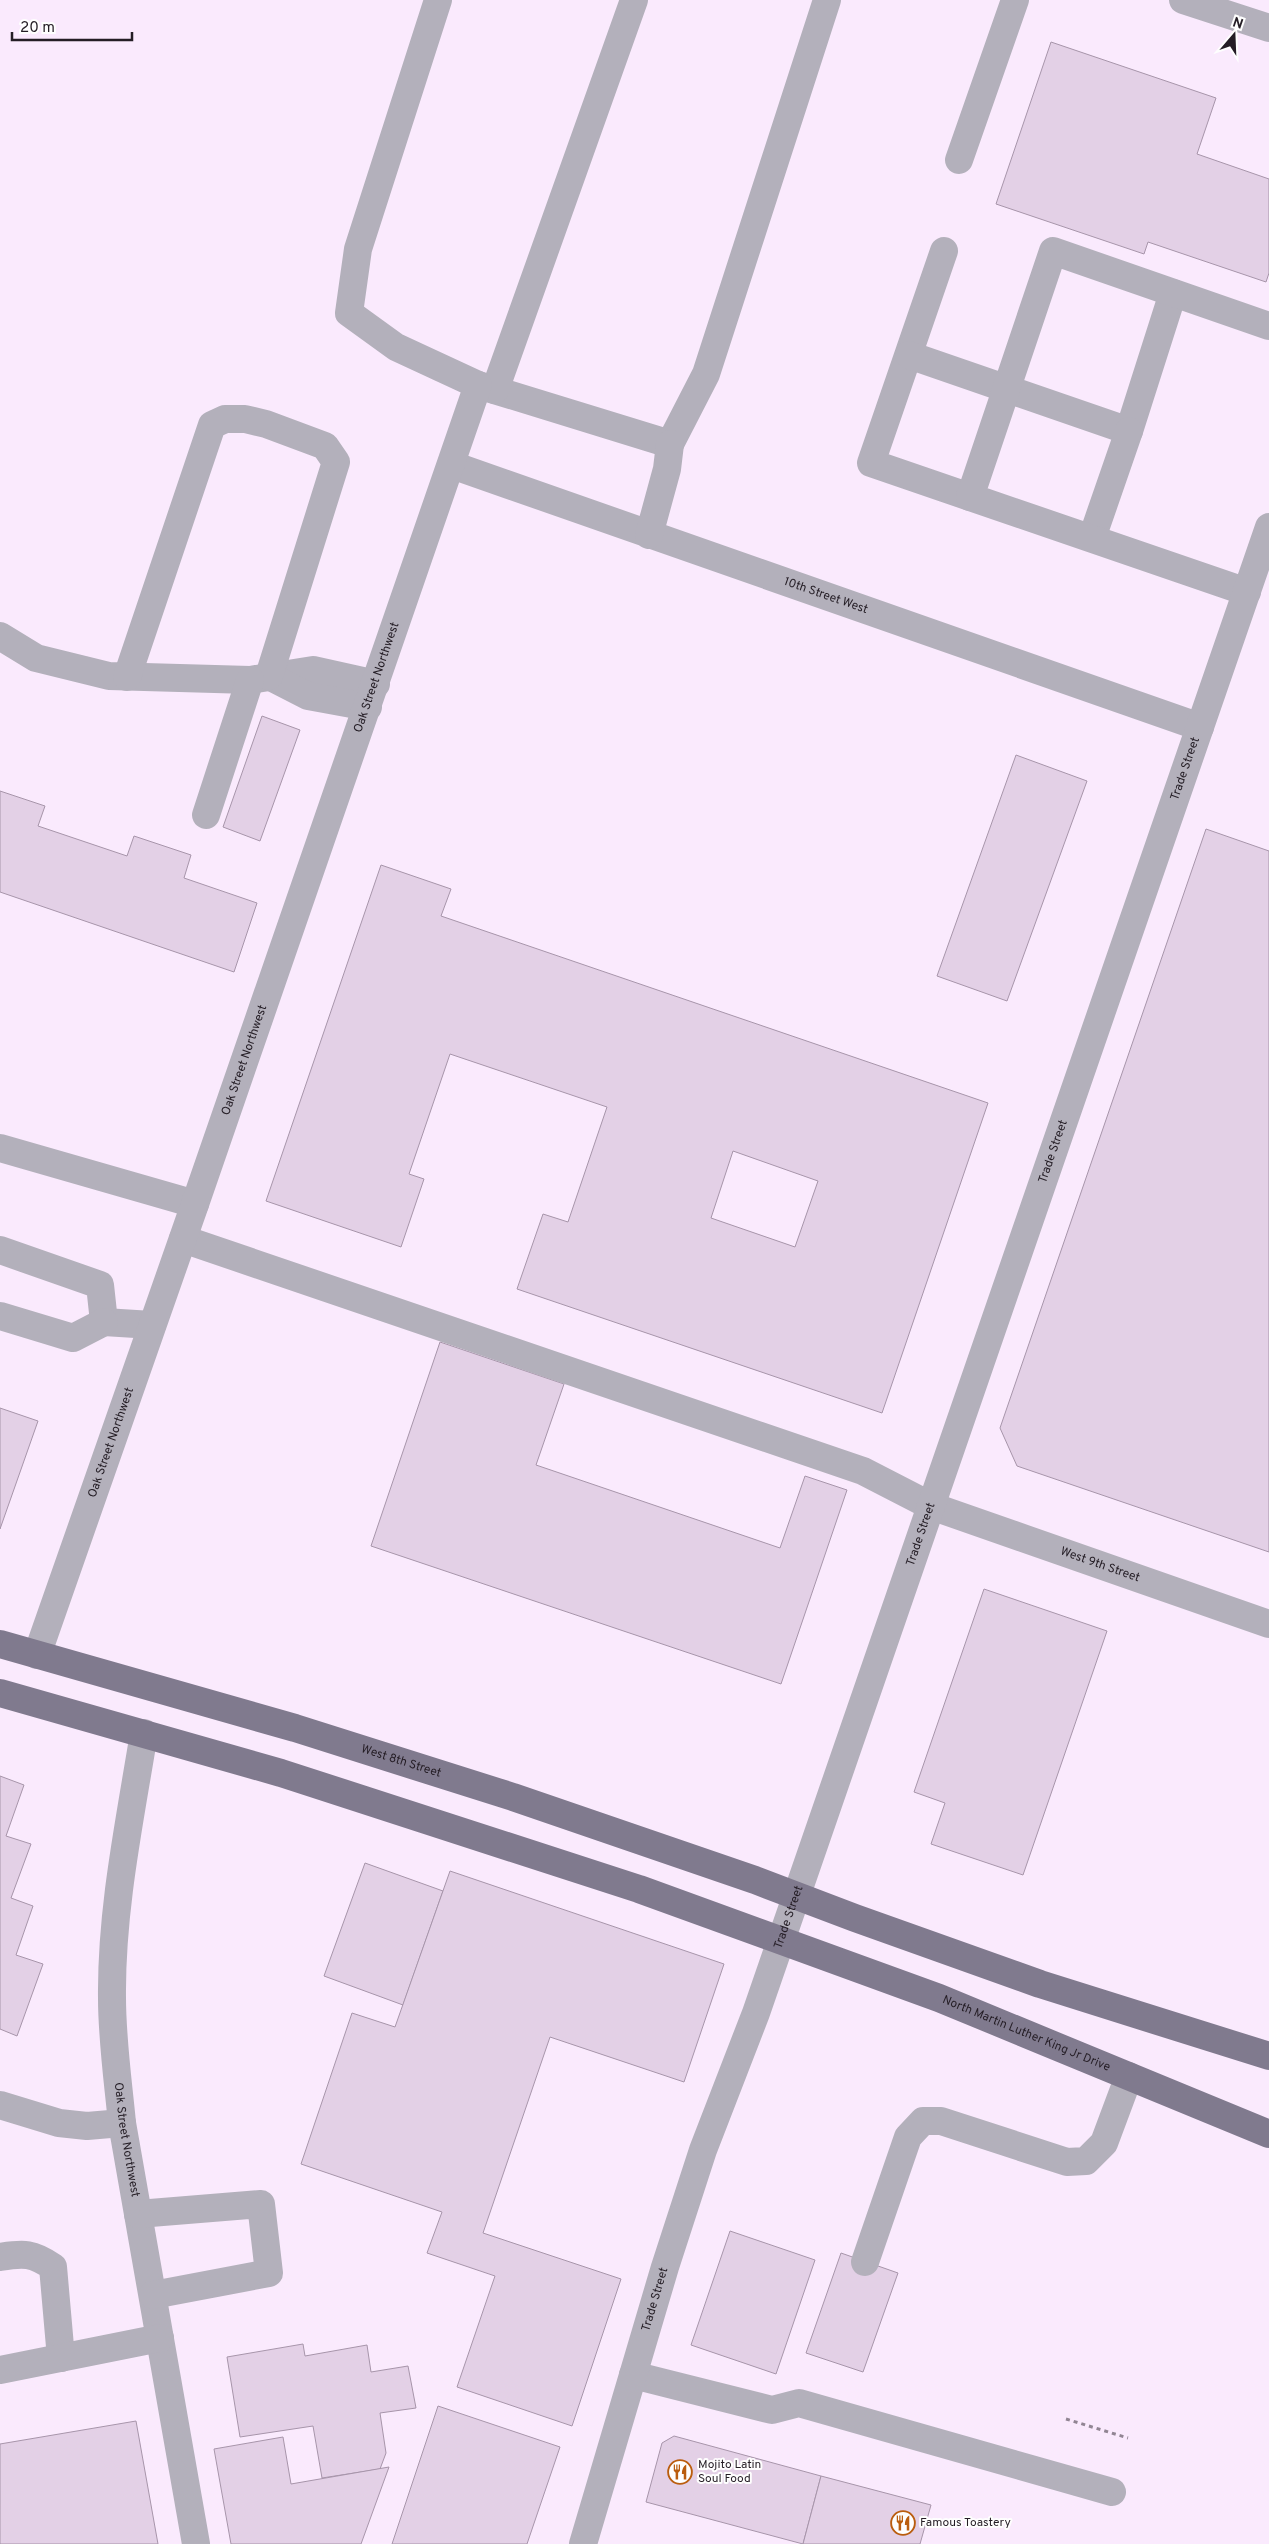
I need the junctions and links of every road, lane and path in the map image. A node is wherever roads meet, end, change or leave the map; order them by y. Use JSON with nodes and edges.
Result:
{"nodes":[{"id":1,"x":438,"y":0,"type":"edge"},
{"id":2,"x":634,"y":0,"type":"edge"},
{"id":3,"x":827,"y":0,"type":"edge"},
{"id":4,"x":1015,"y":0,"type":"edge"},
{"id":5,"x":1183,"y":0,"type":"edge"},
{"id":6,"x":1269,"y":28,"type":"edge"},
{"id":7,"x":959,"y":160,"type":"dead end"},
{"id":8,"x":944,"y":251,"type":"dead end"},
{"id":9,"x":1174,"y":293,"type":"junction"},
{"id":10,"x":1269,"y":326,"type":"edge"},
{"id":11,"x":909,"y":355,"type":"junction"},
{"id":12,"x":487,"y":387,"type":"junction"},
{"id":13,"x":1006,"y":388,"type":"junction"},
{"id":14,"x":1129,"y":431,"type":"junction"},
{"id":15,"x":670,"y":444,"type":"junction"},
{"id":16,"x":452,"y":465,"type":"junction"},
{"id":17,"x":970,"y":497,"type":"junction"},
{"id":18,"x":1269,"y":527,"type":"edge"},
{"id":19,"x":650,"y":535,"type":"junction"},
{"id":20,"x":1092,"y":538,"type":"junction"},
{"id":21,"x":1247,"y":592,"type":"junction"},
{"id":22,"x":0,"y":636,"type":"edge"},
{"id":23,"x":127,"y":677,"type":"junction"},
{"id":24,"x":260,"y":678,"type":"junction"},
{"id":25,"x":372,"y":696,"type":"junction"},
{"id":26,"x":1200,"y":727,"type":"junction"},
{"id":27,"x":206,"y":815,"type":"dead end"},
{"id":28,"x":0,"y":1148,"type":"edge"},
{"id":29,"x":196,"y":1204,"type":"junction"},
{"id":30,"x":183,"y":1239,"type":"junction"},
{"id":31,"x":0,"y":1250,"type":"edge"},
{"id":32,"x":0,"y":1316,"type":"edge"},
{"id":33,"x":104,"y":1322,"type":"junction"},
{"id":34,"x":152,"y":1325,"type":"junction"},
{"id":35,"x":931,"y":1506,"type":"junction"},
{"id":36,"x":1269,"y":1624,"type":"edge"},
{"id":37,"x":0,"y":1644,"type":"edge"},
{"id":38,"x":37,"y":1655,"type":"junction"},
{"id":39,"x":0,"y":1693,"type":"edge"},
{"id":40,"x":144,"y":1733,"type":"junction"},
{"id":41,"x":796,"y":1896,"type":"junction"},
{"id":42,"x":781,"y":1941,"type":"junction"},
{"id":43,"x":1269,"y":2056,"type":"edge"},
{"id":44,"x":1129,"y":2076,"type":"junction"},
{"id":45,"x":0,"y":2105,"type":"edge"},
{"id":46,"x":122,"y":2123,"type":"junction"},
{"id":47,"x":1269,"y":2134,"type":"edge"},
{"id":48,"x":138,"y":2214,"type":"junction"},
{"id":49,"x":0,"y":2258,"type":"edge"},
{"id":50,"x":865,"y":2262,"type":"dead end"},
{"id":51,"x":153,"y":2295,"type":"junction"},
{"id":52,"x":160,"y":2338,"type":"junction"},
{"id":53,"x":61,"y":2358,"type":"junction"},
{"id":54,"x":0,"y":2370,"type":"edge"},
{"id":55,"x":633,"y":2375,"type":"junction"},
{"id":56,"x":1066,"y":2419,"type":"dead end"},
{"id":57,"x":1128,"y":2438,"type":"dead end"},
{"id":58,"x":1112,"y":2492,"type":"dead end"},
{"id":59,"x":196,"y":2544,"type":"edge"},
{"id":60,"x":583,"y":2544,"type":"edge"}],
"edges":[{"from":1,"to":12,"type":"street"},
{"from":2,"to":12,"type":"street","name":"Oak Street Northwest"},
{"from":3,"to":15,"type":"street"},
{"from":4,"to":7,"type":"street"},
{"from":5,"to":6,"type":"street"},
{"from":8,"to":11,"type":"street"},
{"from":9,"to":10,"type":"street"},
{"from":9,"to":13,"type":"street"},
{"from":9,"to":14,"type":"street"},
{"from":11,"to":13,"type":"street"},
{"from":11,"to":17,"type":"street"},
{"from":12,"to":15,"type":"street"},
{"from":12,"to":16,"type":"street","name":"Oak Street Northwest"},
{"from":13,"to":14,"type":"street"},
{"from":13,"to":17,"type":"street"},
{"from":14,"to":20,"type":"street"},
{"from":15,"to":19,"type":"street"},
{"from":16,"to":19,"type":"street","name":"10th Street West"},
{"from":16,"to":25,"type":"street","name":"Oak Street Northwest"},
{"from":17,"to":20,"type":"street"},
{"from":18,"to":21,"type":"street","name":"Trade Street"},
{"from":19,"to":26,"type":"street","name":"10th Street West"},
{"from":20,"to":21,"type":"street"},
{"from":21,"to":26,"type":"street","name":"Trade Street"},
{"from":22,"to":23,"type":"street"},
{"from":23,"to":24,"type":"street"},
{"from":23,"to":24,"type":"street"},
{"from":24,"to":25,"type":"street"},
{"from":24,"to":27,"type":"street"},
{"from":25,"to":29,"type":"street","name":"Oak Street Northwest"},
{"from":26,"to":35,"type":"street","name":"Trade Street"},
{"from":28,"to":29,"type":"street"},
{"from":29,"to":30,"type":"street","name":"Oak Street Northwest"},
{"from":30,"to":34,"type":"street","name":"Oak Street Northwest"},
{"from":30,"to":35,"type":"street","name":"West 9th Street"},
{"from":31,"to":33,"type":"street"},
{"from":32,"to":33,"type":"street"},
{"from":33,"to":34,"type":"street"},
{"from":34,"to":38,"type":"street","name":"Oak Street Northwest"},
{"from":35,"to":36,"type":"street","name":"West 9th Street"},
{"from":35,"to":41,"type":"street","name":"Trade Street"},
{"from":37,"to":38,"type":"main road","name":"West 8th Street"},
{"from":38,"to":41,"type":"main road","name":"West 8th Street"},
{"from":39,"to":40,"type":"main road"},
{"from":40,"to":42,"type":"main road"},
{"from":40,"to":46,"type":"street","name":"Oak Street Northwest"},
{"from":41,"to":42,"type":"street","name":"Trade Street"},
{"from":41,"to":43,"type":"main road"},
{"from":42,"to":44,"type":"main road","name":"North Martin Luther King Jr Drive"},
{"from":42,"to":55,"type":"street","name":"Trade Street"},
{"from":44,"to":47,"type":"main road","name":"North Martin Luther King Jr Drive"},
{"from":44,"to":50,"type":"street"},
{"from":45,"to":46,"type":"street"},
{"from":46,"to":48,"type":"street","name":"Oak Street Northwest"},
{"from":48,"to":51,"type":"street","name":"Oak Street Northwest"},
{"from":48,"to":51,"type":"street"},
{"from":49,"to":53,"type":"street"},
{"from":51,"to":52,"type":"street","name":"Oak Street Northwest"},
{"from":52,"to":53,"type":"street"},
{"from":52,"to":59,"type":"street","name":"Oak Street Northwest"},
{"from":53,"to":54,"type":"street"},
{"from":55,"to":58,"type":"street"},
{"from":55,"to":60,"type":"street","name":"Trade Street"},
{"from":56,"to":57,"type":"path"}]}
